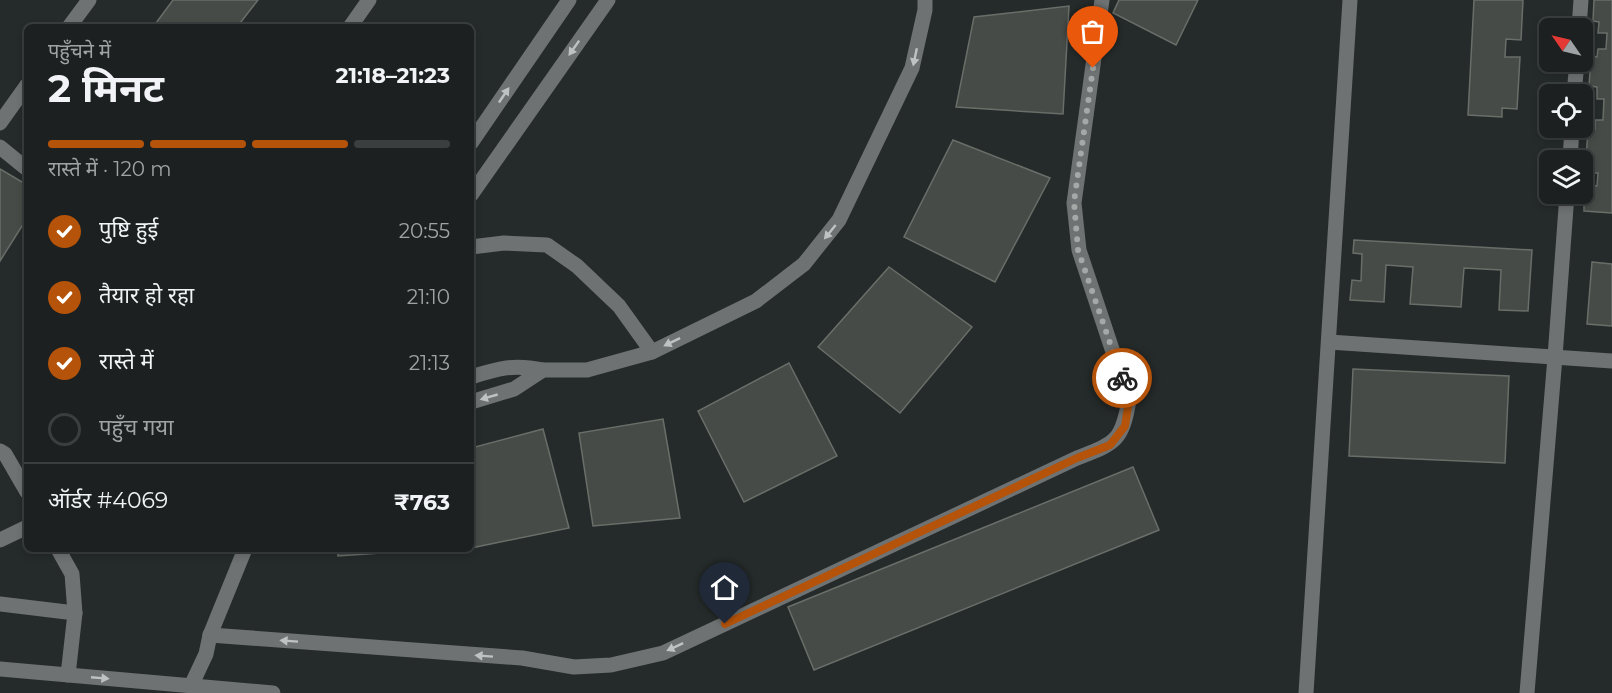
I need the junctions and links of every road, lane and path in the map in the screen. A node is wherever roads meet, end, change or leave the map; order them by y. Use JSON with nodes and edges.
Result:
{"nodes":[{"id":1,"x":89,"y":0,"type":"edge"},
{"id":2,"x":369,"y":0,"type":"edge"},
{"id":3,"x":569,"y":0,"type":"edge"},
{"id":4,"x":608,"y":0,"type":"edge"},
{"id":5,"x":924,"y":0,"type":"edge"},
{"id":6,"x":1102,"y":0,"type":"edge"},
{"id":7,"x":1350,"y":0,"type":"edge"},
{"id":8,"x":1581,"y":0,"type":"edge"},
{"id":9,"x":1580,"y":18,"type":"edge"},
{"id":10,"x":71,"y":24,"type":"edge"},
{"id":11,"x":352,"y":24,"type":"edge"},
{"id":12,"x":24,"y":89,"type":"edge"},
{"id":13,"x":0,"y":123,"type":"edge"},
{"id":14,"x":474,"y":139,"type":"edge"},
{"id":15,"x":0,"y":147,"type":"edge"},
{"id":16,"x":24,"y":167,"type":"edge"},
{"id":17,"x":474,"y":191,"type":"edge"},
{"id":18,"x":1566,"y":204,"type":"edge"},
{"id":19,"x":474,"y":247,"type":"edge"},
{"id":20,"x":1329,"y":342,"type":"junction"},
{"id":21,"x":652,"y":352,"type":"junction"},
{"id":22,"x":1556,"y":357,"type":"junction"},
{"id":23,"x":1612,"y":361,"type":"edge"},
{"id":24,"x":543,"y":370,"type":"junction"},
{"id":25,"x":474,"y":376,"type":"edge"},
{"id":26,"x":474,"y":401,"type":"edge"},
{"id":27,"x":0,"y":451,"type":"edge"},
{"id":28,"x":24,"y":487,"type":"edge"},
{"id":29,"x":24,"y":528,"type":"edge"},
{"id":30,"x":0,"y":540,"type":"edge"},
{"id":31,"x":60,"y":552,"type":"edge"},
{"id":32,"x":244,"y":552,"type":"edge"},
{"id":33,"x":0,"y":604,"type":"edge"},
{"id":34,"x":75,"y":613,"type":"junction"},
{"id":35,"x":210,"y":635,"type":"junction"},
{"id":36,"x":0,"y":669,"type":"edge"},
{"id":37,"x":68,"y":675,"type":"junction"},
{"id":38,"x":190,"y":686,"type":"junction"},
{"id":39,"x":273,"y":693,"type":"edge"},
{"id":40,"x":1306,"y":693,"type":"edge"},
{"id":41,"x":1527,"y":693,"type":"edge"}],
"edges":[{"from":1,"to":10,"type":"street"},
{"from":2,"to":11,"type":"street"},
{"from":14,"to":3,"type":"street","one_way":true},
{"from":4,"to":17,"type":"street","one_way":true},
{"from":5,"to":21,"type":"street","one_way":true},
{"from":6,"to":35,"type":"street","one_way":true},
{"from":7,"to":20,"type":"street"},
{"from":8,"to":9,"type":"street"},
{"from":12,"to":13,"type":"street"},
{"from":15,"to":16,"type":"street"},
{"from":18,"to":22,"type":"street"},
{"from":19,"to":21,"type":"street"},
{"from":20,"to":22,"type":"street"},
{"from":20,"to":40,"type":"street"},
{"from":21,"to":24,"type":"street"},
{"from":22,"to":23,"type":"street"},
{"from":22,"to":41,"type":"street"},
{"from":24,"to":25,"type":"street"},
{"from":24,"to":26,"type":"street","one_way":true},
{"from":27,"to":28,"type":"street"},
{"from":29,"to":30,"type":"street"},
{"from":31,"to":34,"type":"street"},
{"from":32,"to":35,"type":"street"},
{"from":33,"to":34,"type":"street"},
{"from":34,"to":37,"type":"street"},
{"from":35,"to":38,"type":"street"},
{"from":36,"to":37,"type":"street"},
{"from":37,"to":38,"type":"street","one_way":true},
{"from":38,"to":39,"type":"street"}]}
